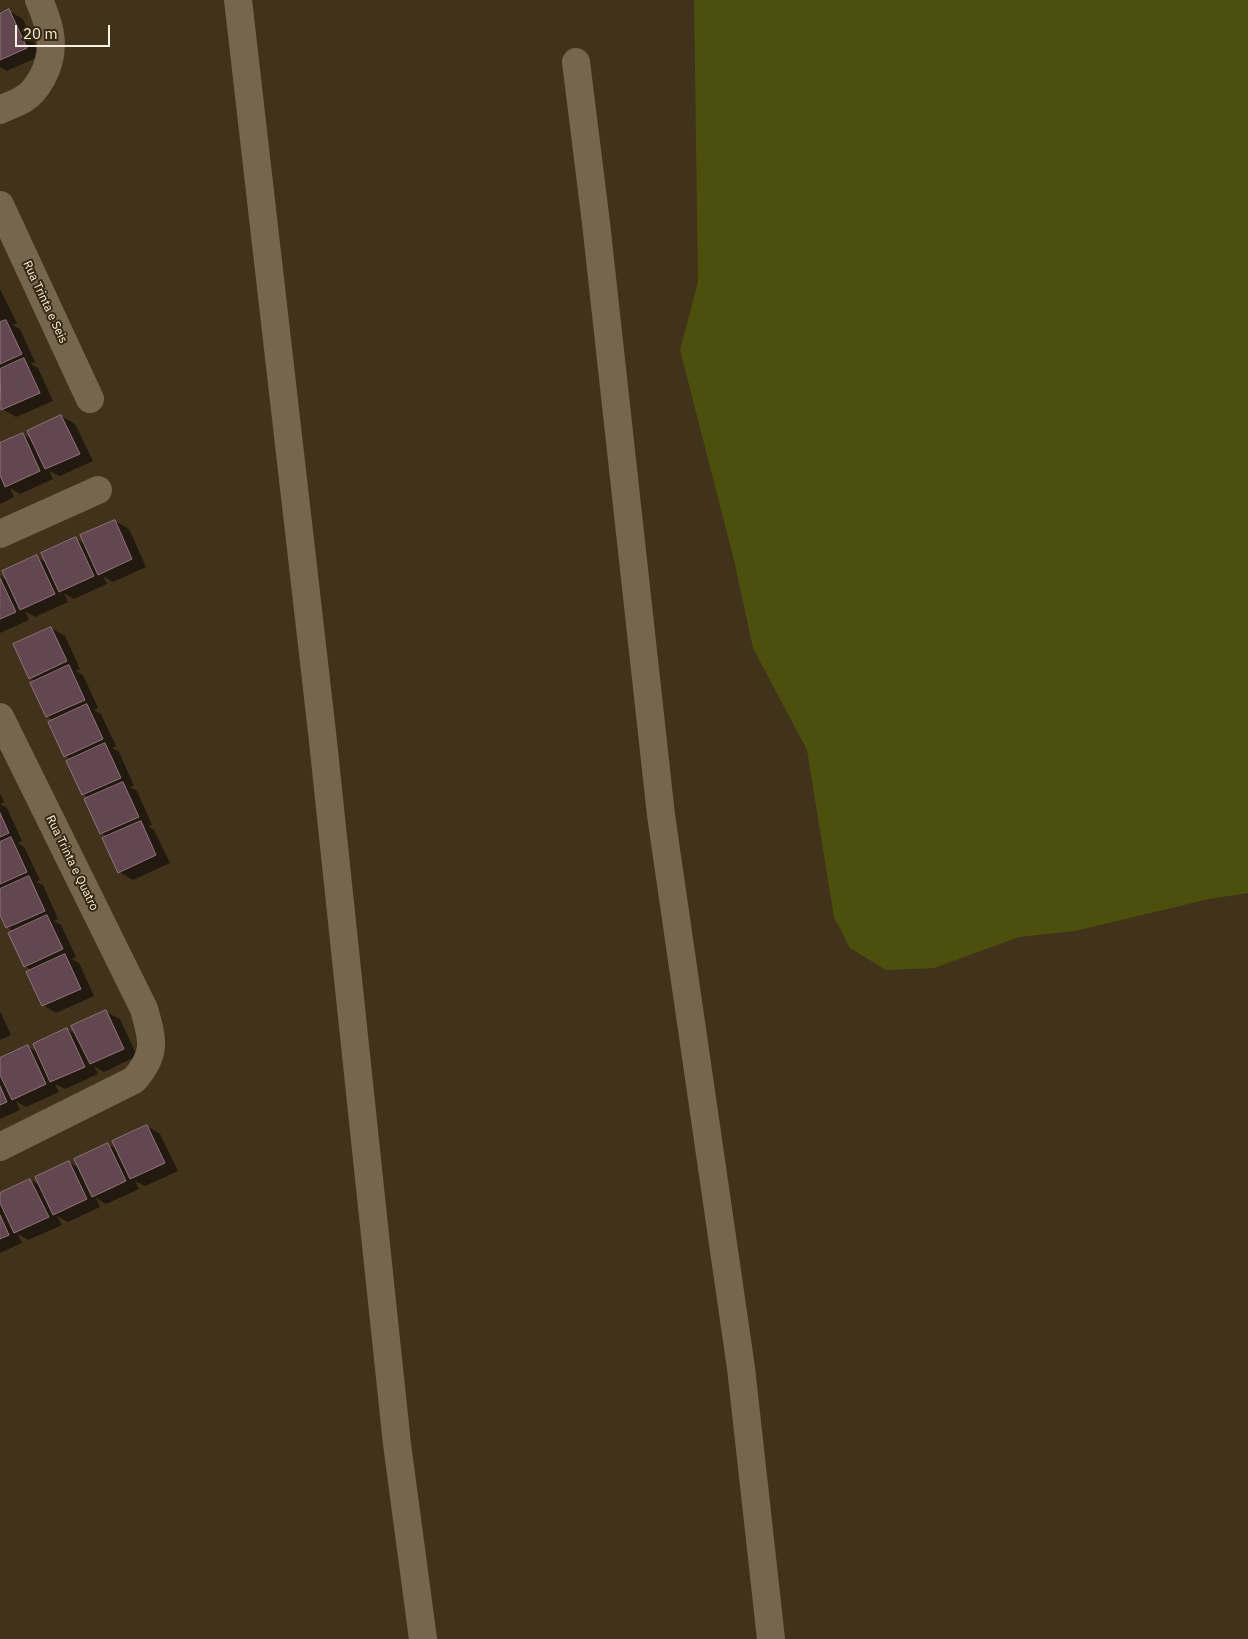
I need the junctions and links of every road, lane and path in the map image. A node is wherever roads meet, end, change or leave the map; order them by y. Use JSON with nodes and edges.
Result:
{"nodes":[{"id":1,"x":238,"y":0,"type":"edge"},
{"id":2,"x":43,"y":9,"type":"edge"},
{"id":3,"x":576,"y":62,"type":"dead end"},
{"id":4,"x":0,"y":110,"type":"edge"},
{"id":5,"x":0,"y":206,"type":"edge"},
{"id":6,"x":90,"y":399,"type":"dead end"},
{"id":7,"x":98,"y":490,"type":"dead end"},
{"id":8,"x":0,"y":534,"type":"edge"},
{"id":9,"x":0,"y":717,"type":"edge"},
{"id":10,"x":0,"y":1147,"type":"edge"},
{"id":11,"x":422,"y":1639,"type":"edge"},
{"id":12,"x":772,"y":1639,"type":"edge"}],
"edges":[{"from":1,"to":11,"type":"street"},
{"from":2,"to":4,"type":"street"},
{"from":3,"to":12,"type":"street"},
{"from":5,"to":6,"type":"street","name":"Rua Trinta e Seis"},
{"from":7,"to":8,"type":"street"},
{"from":9,"to":10,"type":"street","name":"Rua Trinta e Quatro"}]}
